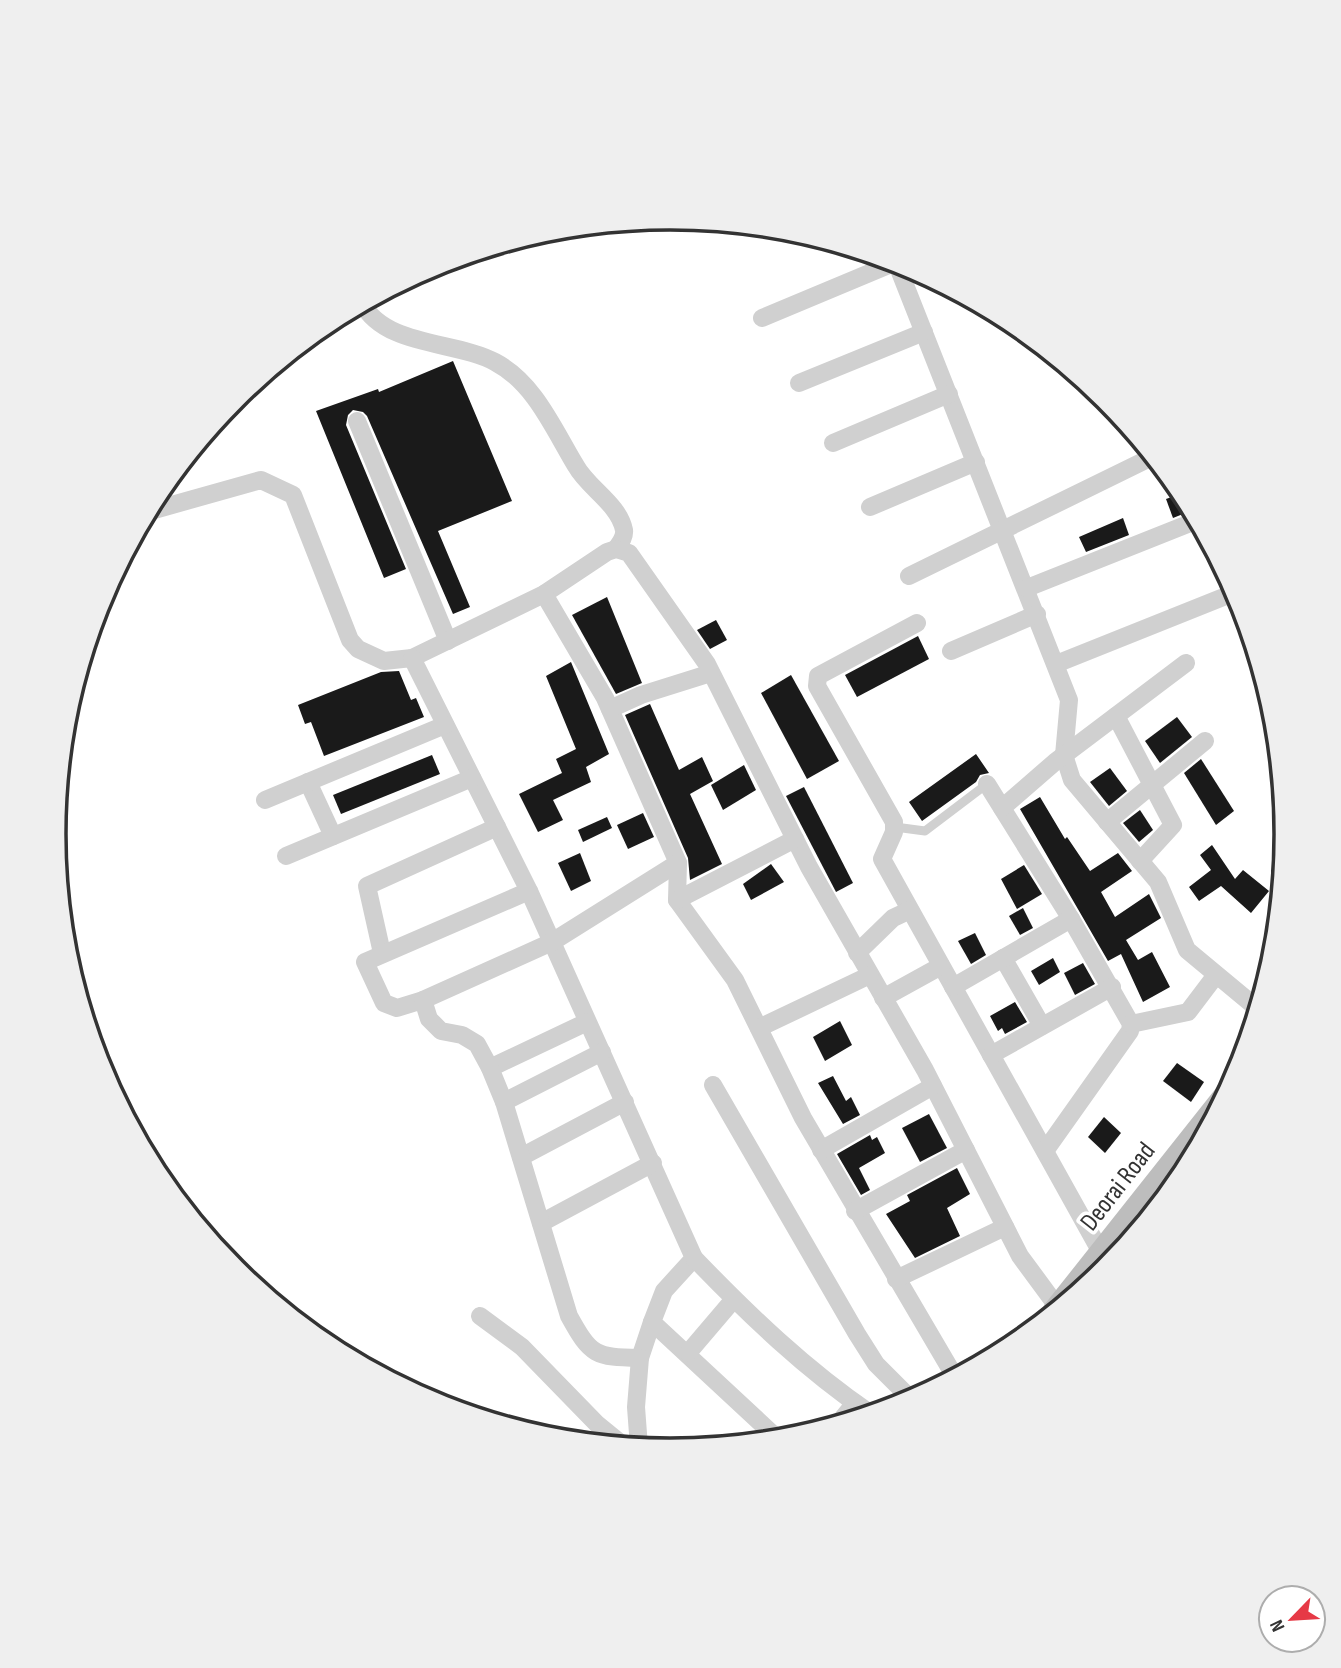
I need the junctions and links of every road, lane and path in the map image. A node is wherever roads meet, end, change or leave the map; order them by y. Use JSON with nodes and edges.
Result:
{"nodes":[{"id":1,"x":881,"y":268,"type":"edge"},
{"id":2,"x":902,"y":276,"type":"edge"},
{"id":3,"x":367,"y":312,"type":"edge"},
{"id":4,"x":762,"y":318,"type":"dead end"},
{"id":5,"x":924,"y":332,"type":"junction"},
{"id":6,"x":799,"y":383,"type":"dead end"},
{"id":7,"x":949,"y":394,"type":"junction"},
{"id":8,"x":357,"y":421,"type":"dead end"},
{"id":9,"x":833,"y":443,"type":"dead end"},
{"id":10,"x":1145,"y":460,"type":"edge"},
{"id":11,"x":976,"y":462,"type":"junction"},
{"id":12,"x":870,"y":507,"type":"dead end"},
{"id":13,"x":162,"y":508,"type":"edge"},
{"id":14,"x":1189,"y":524,"type":"edge"},
{"id":15,"x":1004,"y":531,"type":"junction"},
{"id":16,"x":616,"y":549,"type":"junction"},
{"id":17,"x":909,"y":576,"type":"dead end"},
{"id":18,"x":1027,"y":588,"type":"junction"},
{"id":19,"x":544,"y":594,"type":"junction"},
{"id":20,"x":1226,"y":596,"type":"edge"},
{"id":21,"x":1037,"y":614,"type":"junction"},
{"id":22,"x":917,"y":623,"type":"dead end"},
{"id":23,"x":448,"y":641,"type":"junction"},
{"id":24,"x":951,"y":652,"type":"dead end"},
{"id":25,"x":412,"y":658,"type":"junction"},
{"id":26,"x":1186,"y":663,"type":"dead end"},
{"id":27,"x":1056,"y":664,"type":"junction"},
{"id":28,"x":711,"y":673,"type":"junction"},
{"id":29,"x":610,"y":709,"type":"junction"},
{"id":30,"x":1116,"y":716,"type":"junction"},
{"id":31,"x":445,"y":725,"type":"junction"},
{"id":32,"x":1205,"y":741,"type":"dead end"},
{"id":33,"x":1064,"y":755,"type":"junction"},
{"id":34,"x":472,"y":778,"type":"junction"},
{"id":35,"x":309,"y":782,"type":"junction"},
{"id":36,"x":1152,"y":783,"type":"junction"},
{"id":37,"x":987,"y":784,"type":"joint"},
{"id":38,"x":265,"y":800,"type":"dead end"},
{"id":39,"x":1002,"y":808,"type":"junction"},
{"id":40,"x":1107,"y":822,"type":"junction"},
{"id":41,"x":497,"y":827,"type":"junction"},
{"id":42,"x":895,"y":827,"type":"junction"},
{"id":43,"x":333,"y":836,"type":"junction"},
{"id":44,"x":795,"y":839,"type":"junction"},
{"id":45,"x":286,"y":856,"type":"dead end"},
{"id":46,"x":1140,"y":860,"type":"junction"},
{"id":47,"x":678,"y":863,"type":"junction"},
{"id":48,"x":529,"y":891,"type":"junction"},
{"id":49,"x":677,"y":900,"type":"junction"},
{"id":50,"x":910,"y":910,"type":"junction"},
{"id":51,"x":1072,"y":919,"type":"junction"},
{"id":52,"x":552,"y":942,"type":"junction"},
{"id":53,"x":382,"y":953,"type":"junction"},
{"id":54,"x":857,"y":953,"type":"junction"},
{"id":55,"x":1003,"y":958,"type":"junction"},
{"id":56,"x":942,"y":966,"type":"junction"},
{"id":57,"x":870,"y":975,"type":"junction"},
{"id":58,"x":1216,"y":975,"type":"junction"},
{"id":59,"x":953,"y":987,"type":"junction"},
{"id":60,"x":1112,"y":987,"type":"junction"},
{"id":61,"x":883,"y":998,"type":"junction"},
{"id":62,"x":423,"y":1000,"type":"junction"},
{"id":63,"x":1250,"y":1003,"type":"edge"},
{"id":64,"x":587,"y":1022,"type":"junction"},
{"id":65,"x":1131,"y":1024,"type":"junction"},
{"id":66,"x":1042,"y":1026,"type":"junction"},
{"id":67,"x":759,"y":1028,"type":"junction"},
{"id":68,"x":602,"y":1052,"type":"junction"},
{"id":69,"x":991,"y":1055,"type":"junction"},
{"id":70,"x":490,"y":1068,"type":"junction"},
{"id":71,"x":713,"y":1085,"type":"dead end"},
{"id":72,"x":933,"y":1086,"type":"junction"},
{"id":73,"x":504,"y":1102,"type":"junction"},
{"id":74,"x":625,"y":1102,"type":"junction"},
{"id":75,"x":1194,"y":1136,"type":"edge"},
{"id":76,"x":821,"y":1150,"type":"junction"},
{"id":77,"x":966,"y":1150,"type":"junction"},
{"id":78,"x":1045,"y":1152,"type":"junction"},
{"id":79,"x":521,"y":1157,"type":"junction"},
{"id":80,"x":653,"y":1163,"type":"junction"},
{"id":81,"x":855,"y":1211,"type":"junction"},
{"id":82,"x":541,"y":1223,"type":"junction"},
{"id":83,"x":1006,"y":1227,"type":"junction"},
{"id":84,"x":1102,"y":1254,"type":"junction"},
{"id":85,"x":694,"y":1258,"type":"junction"},
{"id":86,"x":1092,"y":1267,"type":"edge"},
{"id":87,"x":896,"y":1279,"type":"junction"},
{"id":88,"x":734,"y":1299,"type":"junction"},
{"id":89,"x":1052,"y":1302,"type":"edge"},
{"id":90,"x":480,"y":1316,"type":"dead end"},
{"id":91,"x":652,"y":1322,"type":"junction"},
{"id":92,"x":688,"y":1353,"type":"junction"},
{"id":93,"x":640,"y":1358,"type":"junction"},
{"id":94,"x":950,"y":1369,"type":"edge"},
{"id":95,"x":903,"y":1391,"type":"edge"},
{"id":96,"x":855,"y":1403,"type":"junction"},
{"id":97,"x":861,"y":1407,"type":"edge"},
{"id":98,"x":849,"y":1411,"type":"edge"},
{"id":99,"x":768,"y":1430,"type":"edge"},
{"id":100,"x":611,"y":1435,"type":"edge"},
{"id":101,"x":638,"y":1437,"type":"edge"}],
"edges":[{"from":1,"to":4,"type":"street"},
{"from":2,"to":5,"type":"street"},
{"from":3,"to":16,"type":"street"},
{"from":5,"to":6,"type":"street"},
{"from":5,"to":7,"type":"street"},
{"from":7,"to":9,"type":"street"},
{"from":7,"to":11,"type":"street"},
{"from":8,"to":23,"type":"street"},
{"from":10,"to":15,"type":"street"},
{"from":11,"to":12,"type":"street"},
{"from":11,"to":15,"type":"street"},
{"from":13,"to":25,"type":"street"},
{"from":14,"to":18,"type":"street"},
{"from":15,"to":17,"type":"street"},
{"from":15,"to":18,"type":"street"},
{"from":16,"to":19,"type":"street"},
{"from":16,"to":28,"type":"street"},
{"from":18,"to":21,"type":"street"},
{"from":19,"to":23,"type":"street"},
{"from":19,"to":29,"type":"street"},
{"from":20,"to":27,"type":"street"},
{"from":21,"to":24,"type":"street"},
{"from":21,"to":27,"type":"street"},
{"from":22,"to":42,"type":"street"},
{"from":23,"to":25,"type":"street"},
{"from":25,"to":31,"type":"street"},
{"from":26,"to":30,"type":"street"},
{"from":27,"to":33,"type":"street"},
{"from":28,"to":29,"type":"street"},
{"from":28,"to":44,"type":"street"},
{"from":29,"to":47,"type":"street"},
{"from":30,"to":33,"type":"street"},
{"from":30,"to":36,"type":"street"},
{"from":31,"to":34,"type":"street"},
{"from":31,"to":35,"type":"street"},
{"from":32,"to":36,"type":"street"},
{"from":33,"to":39,"type":"street"},
{"from":33,"to":40,"type":"street"},
{"from":34,"to":41,"type":"street"},
{"from":34,"to":43,"type":"street"},
{"from":35,"to":38,"type":"street"},
{"from":35,"to":43,"type":"street"},
{"from":36,"to":40,"type":"street"},
{"from":36,"to":46,"type":"street"},
{"from":37,"to":39,"type":"street"},
{"from":37,"to":42,"type":"lane"},
{"from":39,"to":51,"type":"street"},
{"from":40,"to":46,"type":"street"},
{"from":41,"to":48,"type":"street"},
{"from":41,"to":53,"type":"street"},
{"from":42,"to":50,"type":"street"},
{"from":43,"to":45,"type":"street"},
{"from":44,"to":49,"type":"street"},
{"from":44,"to":54,"type":"street"},
{"from":46,"to":58,"type":"street"},
{"from":47,"to":49,"type":"street"},
{"from":47,"to":52,"type":"street"},
{"from":48,"to":52,"type":"street"},
{"from":48,"to":53,"type":"street"},
{"from":49,"to":67,"type":"street"},
{"from":50,"to":54,"type":"street"},
{"from":50,"to":56,"type":"street"},
{"from":51,"to":55,"type":"street"},
{"from":51,"to":60,"type":"street"},
{"from":52,"to":62,"type":"street"},
{"from":52,"to":64,"type":"street"},
{"from":53,"to":62,"type":"street"},
{"from":54,"to":57,"type":"street"},
{"from":55,"to":59,"type":"street"},
{"from":55,"to":66,"type":"street"},
{"from":56,"to":59,"type":"street"},
{"from":56,"to":61,"type":"street"},
{"from":57,"to":61,"type":"street"},
{"from":57,"to":67,"type":"street"},
{"from":58,"to":63,"type":"street"},
{"from":58,"to":65,"type":"street"},
{"from":59,"to":69,"type":"street"},
{"from":60,"to":65,"type":"street"},
{"from":60,"to":66,"type":"street"},
{"from":61,"to":72,"type":"street"},
{"from":62,"to":70,"type":"street"},
{"from":64,"to":68,"type":"street"},
{"from":64,"to":70,"type":"street"},
{"from":65,"to":78,"type":"street"},
{"from":66,"to":69,"type":"street"},
{"from":67,"to":76,"type":"street"},
{"from":68,"to":73,"type":"street"},
{"from":68,"to":74,"type":"street"},
{"from":69,"to":78,"type":"street"},
{"from":70,"to":73,"type":"street"},
{"from":71,"to":95,"type":"street"},
{"from":72,"to":76,"type":"street"},
{"from":72,"to":77,"type":"street"},
{"from":73,"to":79,"type":"street"},
{"from":74,"to":79,"type":"street"},
{"from":74,"to":80,"type":"street"},
{"from":75,"to":84,"type":"street","name":"Deorai Road"},
{"from":76,"to":81,"type":"street"},
{"from":77,"to":81,"type":"street"},
{"from":77,"to":83,"type":"street"},
{"from":78,"to":84,"type":"street"},
{"from":79,"to":82,"type":"street"},
{"from":80,"to":82,"type":"street"},
{"from":80,"to":85,"type":"street"},
{"from":81,"to":87,"type":"street"},
{"from":82,"to":93,"type":"street"},
{"from":83,"to":87,"type":"street"},
{"from":83,"to":89,"type":"street"},
{"from":84,"to":86,"type":"street","name":"Deorai Road"},
{"from":85,"to":88,"type":"street"},
{"from":85,"to":91,"type":"street"},
{"from":87,"to":94,"type":"street"},
{"from":88,"to":92,"type":"street"},
{"from":88,"to":96,"type":"street"},
{"from":90,"to":100,"type":"street"},
{"from":91,"to":92,"type":"street"},
{"from":91,"to":93,"type":"street"},
{"from":92,"to":99,"type":"street"},
{"from":93,"to":101,"type":"street"},
{"from":96,"to":97,"type":"street"},
{"from":96,"to":98,"type":"street"}]}
